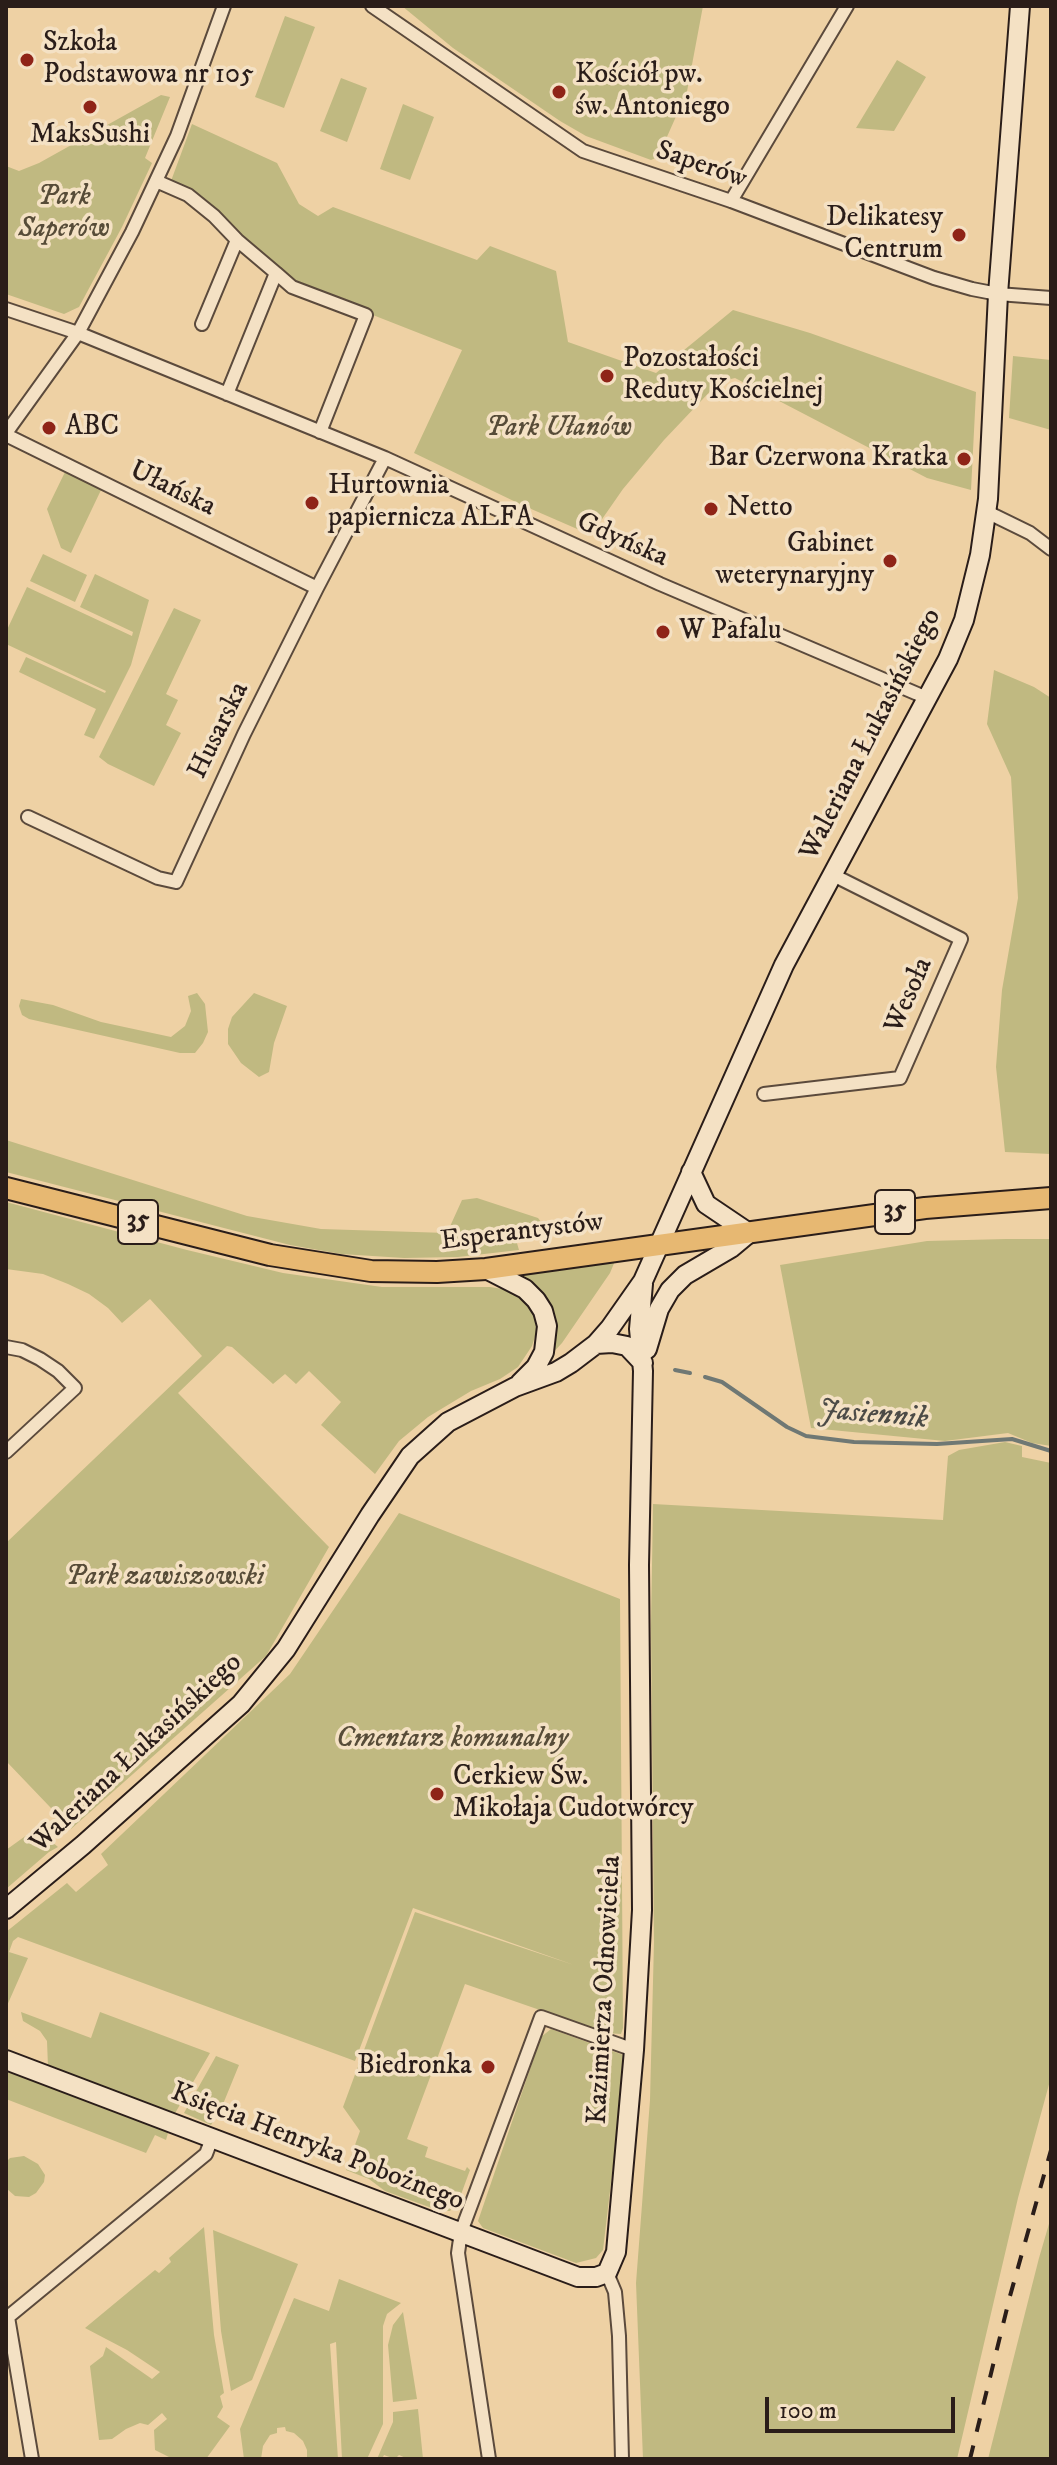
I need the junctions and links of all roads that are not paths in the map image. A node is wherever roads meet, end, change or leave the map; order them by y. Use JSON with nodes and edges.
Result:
{"nodes":[{"id":1,"x":224,"y":6,"type":"edge"},
{"id":2,"x":372,"y":6,"type":"edge"},
{"id":3,"x":847,"y":6,"type":"edge"},
{"id":4,"x":1020,"y":6,"type":"edge"},
{"id":5,"x":156,"y":181,"type":"junction"},
{"id":6,"x":731,"y":201,"type":"junction"},
{"id":7,"x":237,"y":240,"type":"junction"},
{"id":8,"x":276,"y":273,"type":"junction"},
{"id":9,"x":998,"y":294,"type":"junction"},
{"id":10,"x":1051,"y":298,"type":"edge"},
{"id":11,"x":6,"y":309,"type":"edge"},
{"id":12,"x":202,"y":324,"type":"dead end"},
{"id":13,"x":78,"y":333,"type":"junction"},
{"id":14,"x":227,"y":394,"type":"junction"},
{"id":15,"x":320,"y":432,"type":"junction"},
{"id":16,"x":6,"y":434,"type":"edge"},
{"id":17,"x":385,"y":458,"type":"junction"},
{"id":18,"x":987,"y":512,"type":"junction"},
{"id":19,"x":1051,"y":549,"type":"edge"},
{"id":20,"x":317,"y":588,"type":"junction"},
{"id":21,"x":927,"y":698,"type":"junction"},
{"id":22,"x":28,"y":817,"type":"dead end"},
{"id":23,"x":833,"y":875,"type":"junction"},
{"id":24,"x":764,"y":1094,"type":"dead end"},
{"id":25,"x":691,"y":1172,"type":"junction"},
{"id":26,"x":6,"y":1188,"type":"edge"},
{"id":27,"x":1051,"y":1198,"type":"edge"},
{"id":28,"x":749,"y":1233,"type":"junction"},
{"id":29,"x":660,"y":1243,"type":"junction"},
{"id":30,"x":486,"y":1269,"type":"junction"},
{"id":31,"x":643,"y":1281,"type":"junction"},
{"id":32,"x":596,"y":1344,"type":"junction"},
{"id":33,"x":6,"y":1347,"type":"edge"},
{"id":34,"x":643,"y":1363,"type":"junction"},
{"id":35,"x":515,"y":1387,"type":"junction"},
{"id":36,"x":6,"y":1452,"type":"edge"},
{"id":37,"x":6,"y":1909,"type":"edge"},
{"id":38,"x":634,"y":2050,"type":"junction"},
{"id":39,"x":7,"y":2060,"type":"edge"},
{"id":40,"x":212,"y":2138,"type":"junction"},
{"id":41,"x":461,"y":2232,"type":"junction"},
{"id":42,"x":607,"y":2273,"type":"junction"},
{"id":43,"x":7,"y":2317,"type":"edge"},
{"id":44,"x":32,"y":2459,"type":"edge"},
{"id":45,"x":489,"y":2459,"type":"edge"},
{"id":46,"x":622,"y":2459,"type":"edge"}],
"edges":[{"from":1,"to":5,"type":"street"},
{"from":2,"to":6,"type":"street","name":"Saperów"},
{"from":3,"to":6,"type":"street"},
{"from":4,"to":9,"type":"street","name":"Waleriana Łukasińskiego"},
{"from":5,"to":7,"type":"street"},
{"from":5,"to":13,"type":"street"},
{"from":6,"to":9,"type":"street","name":"Saperów"},
{"from":7,"to":8,"type":"street"},
{"from":7,"to":12,"type":"street"},
{"from":8,"to":14,"type":"street"},
{"from":8,"to":15,"type":"street"},
{"from":9,"to":10,"type":"street","name":"Saperów"},
{"from":9,"to":18,"type":"street","name":"Waleriana Łukasińskiego"},
{"from":11,"to":13,"type":"street","name":"Gdyńska"},
{"from":13,"to":14,"type":"street","name":"Gdyńska"},
{"from":13,"to":16,"type":"street"},
{"from":14,"to":15,"type":"street","name":"Gdyńska"},
{"from":15,"to":17,"type":"street","name":"Gdyńska"},
{"from":16,"to":20,"type":"street","name":"Ułańska"},
{"from":17,"to":20,"type":"street","name":"Husarska"},
{"from":17,"to":21,"type":"street","name":"Gdyńska"},
{"from":18,"to":19,"type":"street"},
{"from":18,"to":21,"type":"street","name":"Waleriana Łukasińskiego"},
{"from":20,"to":22,"type":"street","name":"Husarska"},
{"from":21,"to":23,"type":"street","name":"Waleriana Łukasińskiego"},
{"from":23,"to":24,"type":"street","name":"Wesoła"},
{"from":23,"to":25,"type":"street","name":"Waleriana Łukasińskiego"},
{"from":25,"to":28,"type":"street"},
{"from":25,"to":29,"type":"street","name":"Waleriana Łukasińskiego"},
{"from":26,"to":30,"type":"main road","name":"Esperantystów","number":"35"},
{"from":27,"to":28,"type":"main road","name":"Esperantystów","number":"35"},
{"from":28,"to":29,"type":"main road","name":"Esperantystów","number":"35"},
{"from":28,"to":34,"type":"street"},
{"from":29,"to":30,"type":"main road","name":"Esperantystów","number":"35"},
{"from":29,"to":31,"type":"street","name":"Waleriana Łukasińskiego"},
{"from":30,"to":35,"type":"street","name":"Waleriana Łukasińskiego"},
{"from":31,"to":32,"type":"street","name":"Waleriana Łukasińskiego"},
{"from":31,"to":34,"type":"street","name":"Kazimierza Odnowiciela"},
{"from":32,"to":34,"type":"street"},
{"from":32,"to":35,"type":"street","name":"Waleriana Łukasińskiego"},
{"from":33,"to":36,"type":"street"},
{"from":34,"to":38,"type":"street","name":"Kazimierza Odnowiciela"},
{"from":35,"to":37,"type":"street","name":"Waleriana Łukasińskiego"},
{"from":38,"to":41,"type":"street"},
{"from":38,"to":42,"type":"street","name":"Kazimierza Odnowiciela"},
{"from":39,"to":40,"type":"street","name":"Księcia Henryka Pobożnego"},
{"from":40,"to":41,"type":"street","name":"Księcia Henryka Pobożnego"},
{"from":40,"to":43,"type":"street"},
{"from":41,"to":42,"type":"street","name":"Księcia Henryka Pobożnego"},
{"from":41,"to":45,"type":"street"},
{"from":42,"to":46,"type":"street","name":"Kazimierza Odnowiciela"},
{"from":43,"to":44,"type":"street"}]}
